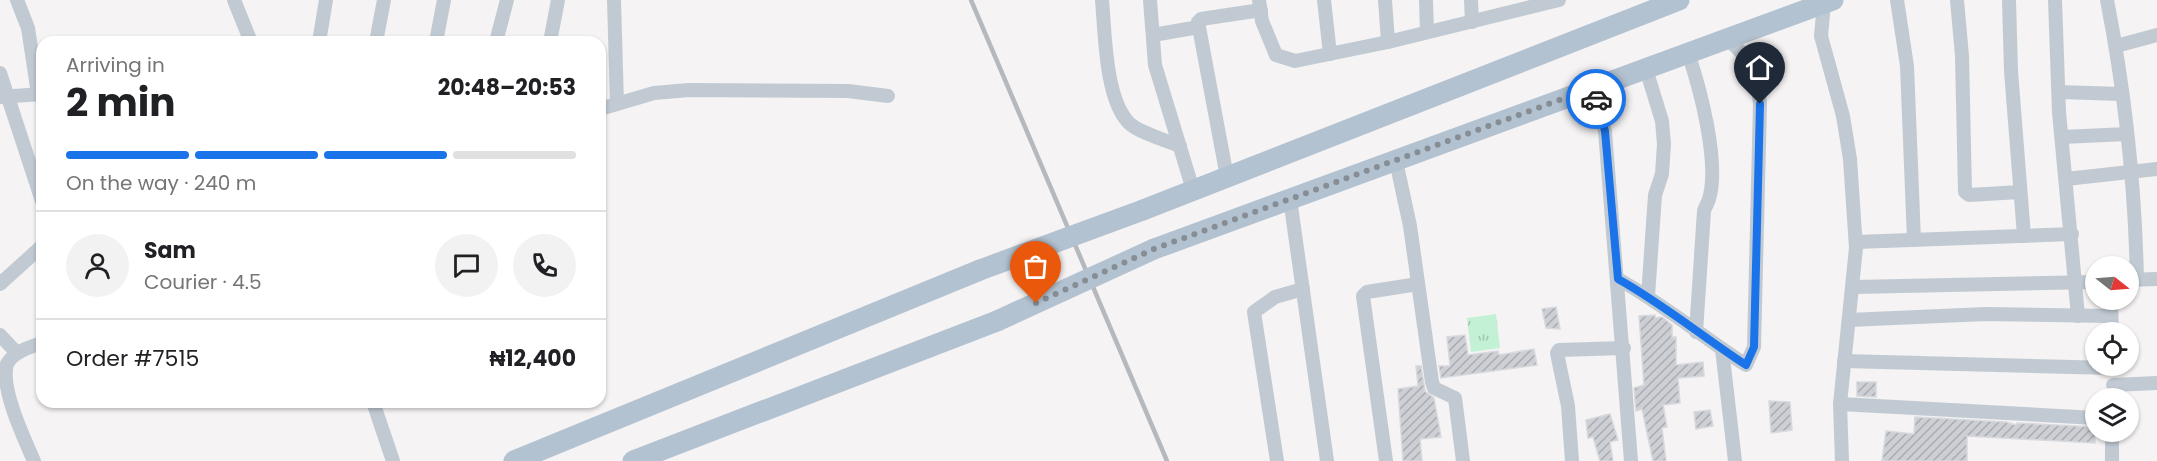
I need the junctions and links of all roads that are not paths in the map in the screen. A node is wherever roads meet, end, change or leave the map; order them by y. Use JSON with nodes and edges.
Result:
{"nodes":[{"id":1,"x":16,"y":0,"type":"edge"},
{"id":2,"x":234,"y":0,"type":"edge"},
{"id":3,"x":326,"y":0,"type":"edge"},
{"id":4,"x":384,"y":0,"type":"edge"},
{"id":5,"x":444,"y":0,"type":"edge"},
{"id":6,"x":507,"y":0,"type":"edge"},
{"id":7,"x":558,"y":0,"type":"edge"},
{"id":8,"x":614,"y":0,"type":"edge"},
{"id":9,"x":1102,"y":0,"type":"edge"},
{"id":10,"x":1150,"y":0,"type":"edge"},
{"id":11,"x":1324,"y":0,"type":"edge"},
{"id":12,"x":1386,"y":0,"type":"edge"},
{"id":13,"x":1426,"y":0,"type":"edge"},
{"id":14,"x":1471,"y":0,"type":"edge"},
{"id":15,"x":1559,"y":0,"type":"edge"},
{"id":16,"x":1679,"y":0,"type":"edge"},
{"id":17,"x":1897,"y":0,"type":"edge"},
{"id":18,"x":1957,"y":0,"type":"edge"},
{"id":19,"x":2009,"y":0,"type":"edge"},
{"id":20,"x":2055,"y":0,"type":"edge"},
{"id":21,"x":2109,"y":0,"type":"edge"},
{"id":22,"x":1828,"y":2,"type":"edge"},
{"id":23,"x":1527,"y":4,"type":"edge"},
{"id":24,"x":1260,"y":5,"type":"edge"},
{"id":25,"x":1472,"y":21,"type":"junction"},
{"id":26,"x":1199,"y":27,"type":"junction"},
{"id":27,"x":1427,"y":32,"type":"junction"},
{"id":28,"x":1153,"y":35,"type":"junction"},
{"id":29,"x":2157,"y":35,"type":"edge"},
{"id":30,"x":249,"y":36,"type":"edge"},
{"id":31,"x":320,"y":36,"type":"edge"},
{"id":32,"x":377,"y":36,"type":"edge"},
{"id":33,"x":437,"y":36,"type":"edge"},
{"id":34,"x":498,"y":36,"type":"edge"},
{"id":35,"x":551,"y":36,"type":"edge"},
{"id":36,"x":1728,"y":39,"type":"junction"},
{"id":37,"x":1388,"y":42,"type":"junction"},
{"id":38,"x":2116,"y":46,"type":"junction"},
{"id":39,"x":1688,"y":53,"type":"junction"},
{"id":40,"x":1330,"y":54,"type":"junction"},
{"id":41,"x":1646,"y":69,"type":"junction"},
{"id":42,"x":36,"y":72,"type":"edge"},
{"id":43,"x":0,"y":73,"type":"edge"},
{"id":44,"x":1592,"y":88,"type":"junction"},
{"id":45,"x":2058,"y":92,"type":"junction"},
{"id":46,"x":3,"y":94,"type":"edge"},
{"id":47,"x":36,"y":94,"type":"edge"},
{"id":48,"x":2122,"y":94,"type":"junction"},
{"id":49,"x":888,"y":96,"type":"dead end"},
{"id":50,"x":617,"y":104,"type":"junction"},
{"id":51,"x":606,"y":107,"type":"edge"},
{"id":52,"x":2127,"y":134,"type":"junction"},
{"id":53,"x":2062,"y":137,"type":"junction"},
{"id":54,"x":1179,"y":146,"type":"junction"},
{"id":55,"x":1396,"y":161,"type":"junction"},
{"id":56,"x":2157,"y":169,"type":"edge"},
{"id":57,"x":2131,"y":171,"type":"junction"},
{"id":58,"x":1227,"y":177,"type":"junction"},
{"id":59,"x":2066,"y":179,"type":"junction"},
{"id":60,"x":36,"y":185,"type":"edge"},
{"id":61,"x":1193,"y":190,"type":"junction"},
{"id":62,"x":2020,"y":192,"type":"junction"},
{"id":63,"x":1290,"y":199,"type":"junction"},
{"id":64,"x":2072,"y":234,"type":"junction"},
{"id":65,"x":2024,"y":236,"type":"junction"},
{"id":66,"x":1914,"y":240,"type":"junction"},
{"id":67,"x":1856,"y":242,"type":"junction"},
{"id":68,"x":36,"y":251,"type":"edge"},
{"id":69,"x":2134,"y":256,"type":"edge"},
{"id":70,"x":1618,"y":279,"type":"junction"},
{"id":71,"x":2157,"y":279,"type":"edge"},
{"id":72,"x":2139,"y":280,"type":"edge"},
{"id":73,"x":2075,"y":283,"type":"junction"},
{"id":74,"x":2085,"y":283,"type":"edge"},
{"id":75,"x":0,"y":284,"type":"edge"},
{"id":76,"x":1418,"y":284,"type":"junction"},
{"id":77,"x":1854,"y":287,"type":"junction"},
{"id":78,"x":1303,"y":289,"type":"junction"},
{"id":79,"x":1648,"y":296,"type":"junction"},
{"id":80,"x":2111,"y":310,"type":"edge"},
{"id":81,"x":2078,"y":316,"type":"junction"},
{"id":82,"x":2111,"y":316,"type":"junction"},
{"id":83,"x":1849,"y":320,"type":"junction"},
{"id":84,"x":2111,"y":322,"type":"edge"},
{"id":85,"x":1696,"y":332,"type":"junction"},
{"id":86,"x":0,"y":335,"type":"edge"},
{"id":87,"x":36,"y":345,"type":"edge"},
{"id":88,"x":1624,"y":348,"type":"junction"},
{"id":89,"x":1722,"y":349,"type":"junction"},
{"id":90,"x":17,"y":353,"type":"junction"},
{"id":91,"x":1844,"y":361,"type":"junction"},
{"id":92,"x":2085,"y":366,"type":"edge"},
{"id":93,"x":2157,"y":383,"type":"edge"},
{"id":94,"x":2133,"y":388,"type":"edge"},
{"id":95,"x":1840,"y":404,"type":"junction"},
{"id":96,"x":375,"y":408,"type":"edge"},
{"id":97,"x":2085,"y":417,"type":"edge"},
{"id":98,"x":2112,"y":442,"type":"edge"},
{"id":99,"x":34,"y":461,"type":"edge"},
{"id":100,"x":393,"y":461,"type":"edge"},
{"id":101,"x":514,"y":461,"type":"edge"},
{"id":102,"x":633,"y":461,"type":"edge"},
{"id":103,"x":1277,"y":461,"type":"edge"},
{"id":104,"x":1327,"y":461,"type":"edge"},
{"id":105,"x":1386,"y":461,"type":"edge"},
{"id":106,"x":1463,"y":461,"type":"edge"},
{"id":107,"x":1572,"y":461,"type":"edge"},
{"id":108,"x":1631,"y":461,"type":"edge"},
{"id":109,"x":1736,"y":461,"type":"edge"},
{"id":110,"x":1842,"y":461,"type":"edge"},
{"id":111,"x":2112,"y":461,"type":"edge"}],
"edges":[{"from":1,"to":42,"type":"street"},
{"from":2,"to":30,"type":"street"},
{"from":3,"to":31,"type":"street"},
{"from":4,"to":32,"type":"street"},
{"from":5,"to":33,"type":"street"},
{"from":6,"to":34,"type":"street"},
{"from":7,"to":35,"type":"street"},
{"from":8,"to":50,"type":"street"},
{"from":9,"to":54,"type":"street"},
{"from":10,"to":28,"type":"street"},
{"from":11,"to":40,"type":"street"},
{"from":12,"to":37,"type":"street"},
{"from":13,"to":27,"type":"street"},
{"from":14,"to":25,"type":"street"},
{"from":15,"to":23,"type":"street"},
{"from":16,"to":58,"type":"main road"},
{"from":17,"to":66,"type":"street"},
{"from":18,"to":62,"type":"street"},
{"from":19,"to":62,"type":"street"},
{"from":20,"to":45,"type":"street"},
{"from":21,"to":38,"type":"street"},
{"from":22,"to":36,"type":"main road"},
{"from":22,"to":67,"type":"street"},
{"from":23,"to":25,"type":"street"},
{"from":24,"to":26,"type":"street"},
{"from":24,"to":40,"type":"street"},
{"from":25,"to":27,"type":"street"},
{"from":26,"to":28,"type":"street"},
{"from":26,"to":58,"type":"street"},
{"from":27,"to":37,"type":"street"},
{"from":28,"to":54,"type":"street"},
{"from":29,"to":38,"type":"street"},
{"from":36,"to":39,"type":"main road"},
{"from":36,"to":89,"type":"street"},
{"from":37,"to":40,"type":"street"},
{"from":38,"to":48,"type":"street"},
{"from":39,"to":41,"type":"main road"},
{"from":39,"to":85,"type":"street"},
{"from":41,"to":44,"type":"main road"},
{"from":41,"to":79,"type":"street"},
{"from":43,"to":46,"type":"street"},
{"from":44,"to":55,"type":"main road"},
{"from":44,"to":70,"type":"street"},
{"from":45,"to":48,"type":"street"},
{"from":45,"to":53,"type":"street"},
{"from":46,"to":47,"type":"street"},
{"from":46,"to":60,"type":"street"},
{"from":48,"to":52,"type":"street"},
{"from":49,"to":50,"type":"street"},
{"from":50,"to":51,"type":"street"},
{"from":52,"to":53,"type":"street"},
{"from":52,"to":57,"type":"street"},
{"from":53,"to":59,"type":"street"},
{"from":54,"to":61,"type":"street"},
{"from":55,"to":63,"type":"main road"},
{"from":55,"to":76,"type":"street"},
{"from":56,"to":57,"type":"street"},
{"from":57,"to":59,"type":"street"},
{"from":57,"to":69,"type":"street"},
{"from":58,"to":61,"type":"main road"},
{"from":59,"to":64,"type":"street"},
{"from":61,"to":101,"type":"main road","bridge":true},
{"from":62,"to":65,"type":"street"},
{"from":63,"to":78,"type":"street"},
{"from":63,"to":102,"type":"main road","bridge":true},
{"from":64,"to":65,"type":"street"},
{"from":64,"to":73,"type":"street"},
{"from":65,"to":66,"type":"street"},
{"from":66,"to":67,"type":"street"},
{"from":67,"to":77,"type":"street"},
{"from":68,"to":75,"type":"street"},
{"from":70,"to":79,"type":"street"},
{"from":70,"to":88,"type":"street"},
{"from":71,"to":72,"type":"street"},
{"from":73,"to":74,"type":"street"},
{"from":73,"to":77,"type":"street"},
{"from":73,"to":81,"type":"street"},
{"from":76,"to":105,"type":"street"},
{"from":76,"to":106,"type":"street"},
{"from":77,"to":83,"type":"street"},
{"from":78,"to":103,"type":"street"},
{"from":78,"to":104,"type":"street"},
{"from":79,"to":85,"type":"street"},
{"from":80,"to":82,"type":"street"},
{"from":81,"to":82,"type":"street"},
{"from":81,"to":83,"type":"street"},
{"from":82,"to":84,"type":"street"},
{"from":83,"to":91,"type":"street"},
{"from":85,"to":89,"type":"street"},
{"from":86,"to":90,"type":"street"},
{"from":87,"to":90,"type":"street"},
{"from":88,"to":107,"type":"street"},
{"from":88,"to":108,"type":"street"},
{"from":89,"to":109,"type":"street"},
{"from":90,"to":99,"type":"street"},
{"from":91,"to":92,"type":"street"},
{"from":91,"to":95,"type":"street"},
{"from":93,"to":94,"type":"street"},
{"from":95,"to":97,"type":"street"},
{"from":95,"to":110,"type":"street"},
{"from":96,"to":100,"type":"street"},
{"from":98,"to":111,"type":"street"}]}
